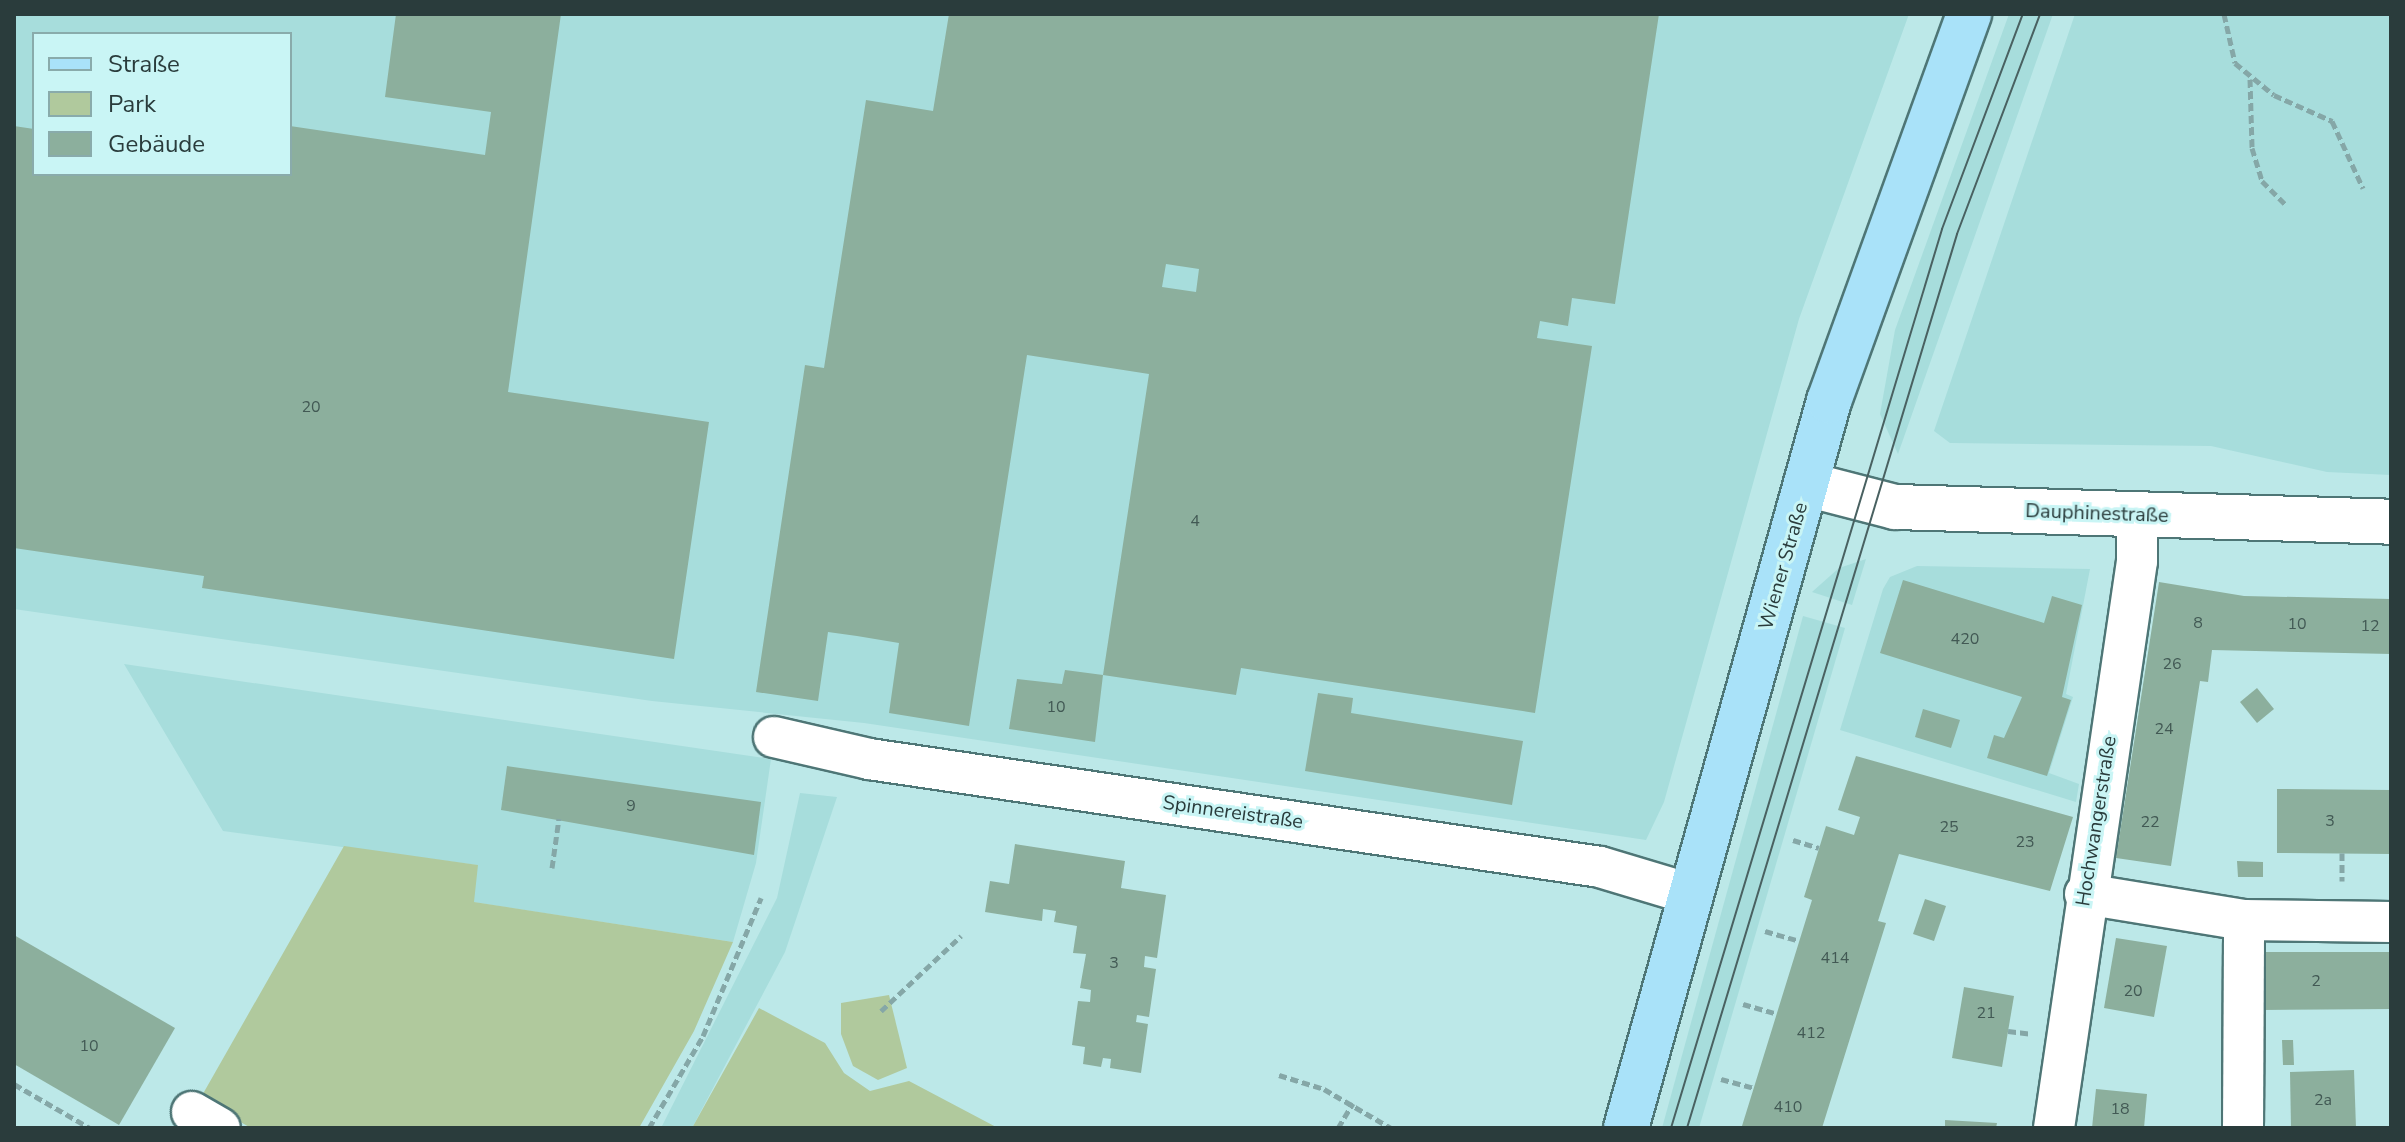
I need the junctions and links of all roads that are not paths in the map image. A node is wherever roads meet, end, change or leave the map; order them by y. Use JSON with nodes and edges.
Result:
{"nodes":[{"id":1,"x":1969,"y":14,"type":"edge"},
{"id":2,"x":1806,"y":484,"type":"junction"},
{"id":3,"x":2137,"y":514,"type":"junction"},
{"id":4,"x":2391,"y":522,"type":"edge"},
{"id":5,"x":774,"y":737,"type":"dead end"},
{"id":6,"x":1690,"y":894,"type":"junction"},
{"id":7,"x":2085,"y":894,"type":"junction"},
{"id":8,"x":2244,"y":920,"type":"junction"},
{"id":9,"x":2391,"y":922,"type":"edge"},
{"id":10,"x":1626,"y":1128,"type":"edge"},
{"id":11,"x":2054,"y":1128,"type":"edge"},
{"id":12,"x":2243,"y":1128,"type":"edge"}],
"edges":[{"from":1,"to":2,"type":"main road","name":"Wiener Straße"},
{"from":2,"to":3,"type":"main road","name":"Dauphinestraße"},
{"from":2,"to":6,"type":"main road","name":"Wiener Straße"},
{"from":3,"to":4,"type":"main road","name":"Dauphinestraße"},
{"from":3,"to":7,"type":"street","name":"Hochwangerstraße"},
{"from":5,"to":6,"type":"street","name":"Spinnereistraße"},
{"from":6,"to":10,"type":"main road","name":"Wiener Straße"},
{"from":7,"to":8,"type":"street"},
{"from":7,"to":11,"type":"street","name":"Hochwangerstraße"},
{"from":8,"to":9,"type":"street"},
{"from":8,"to":12,"type":"street"}]}
